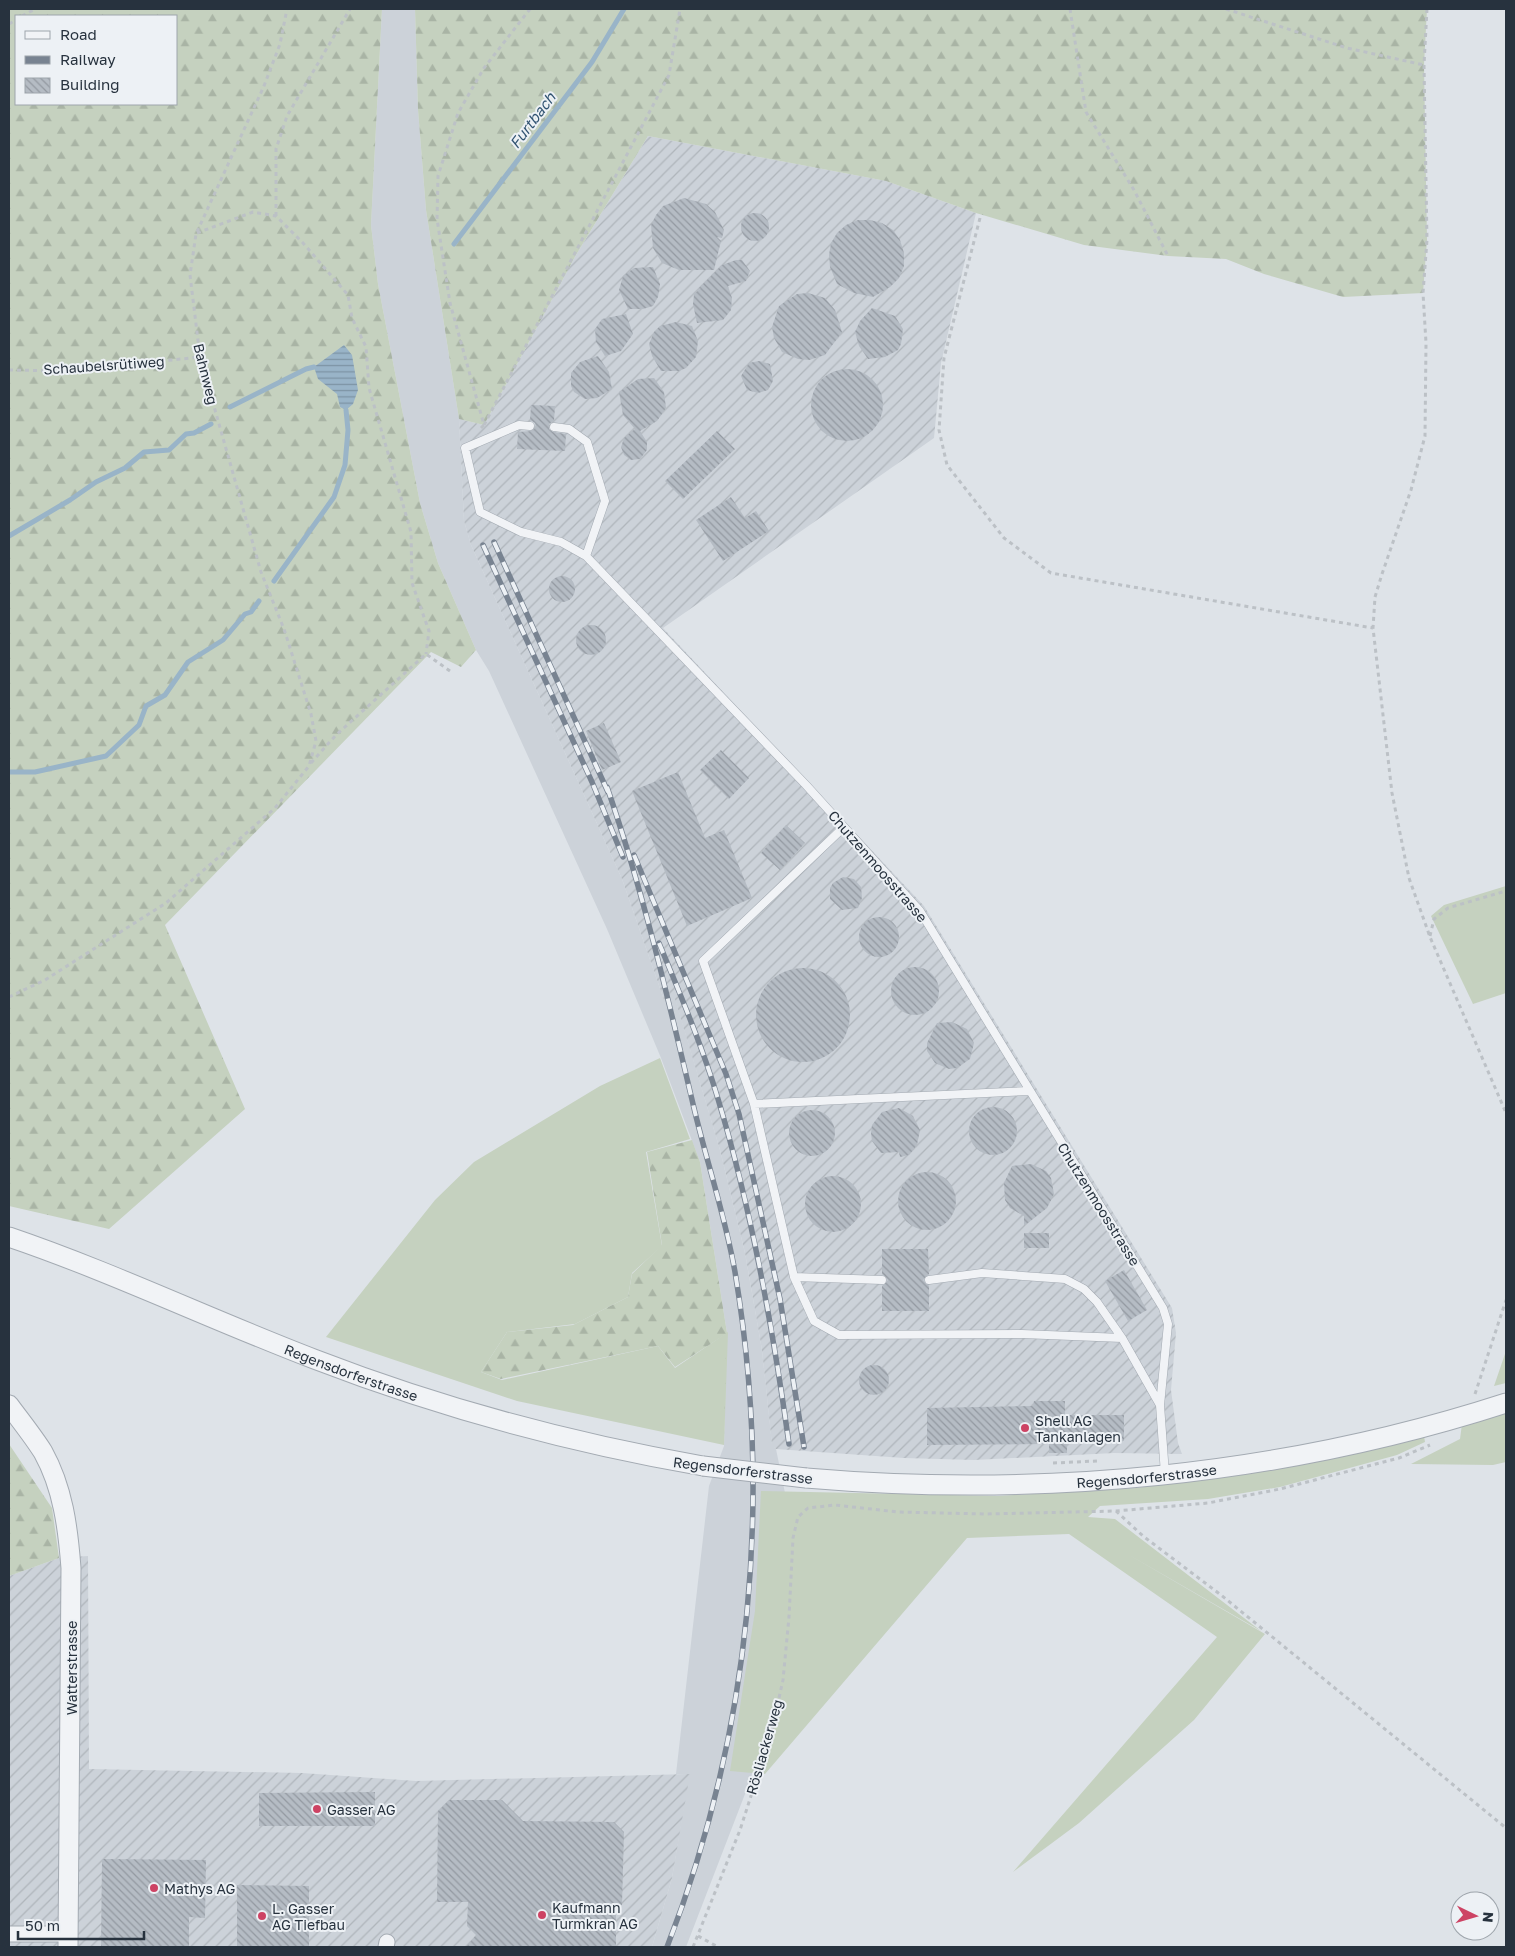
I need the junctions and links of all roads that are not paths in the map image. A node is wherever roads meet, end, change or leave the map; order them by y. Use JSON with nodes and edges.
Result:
{"nodes":[{"id":1,"x":530,"y":426,"type":"dead end"},
{"id":2,"x":554,"y":427,"type":"dead end"},
{"id":3,"x":586,"y":556,"type":"junction"},
{"id":4,"x":844,"y":827,"type":"junction"},
{"id":5,"x":1029,"y":1091,"type":"junction"},
{"id":6,"x":754,"y":1104,"type":"junction"},
{"id":7,"x":9,"y":1237,"type":"edge"},
{"id":8,"x":794,"y":1277,"type":"junction"},
{"id":9,"x":882,"y":1280,"type":"dead end"},
{"id":10,"x":929,"y":1280,"type":"dead end"},
{"id":11,"x":1122,"y":1338,"type":"junction"},
{"id":12,"x":1506,"y":1403,"type":"edge"},
{"id":13,"x":9,"y":1405,"type":"edge"},
{"id":14,"x":1160,"y":1405,"type":"junction"},
{"id":15,"x":1165,"y":1476,"type":"junction"},
{"id":16,"x":9,"y":1934,"type":"edge"},
{"id":17,"x":68,"y":1940,"type":"edge"}],
"edges":[{"from":1,"to":3,"type":"lane","name":"Chutzenmoosstrasse"},
{"from":2,"to":3,"type":"lane"},
{"from":3,"to":4,"type":"lane","name":"Chutzenmoosstrasse"},
{"from":4,"to":5,"type":"lane","name":"Chutzenmoosstrasse"},
{"from":4,"to":6,"type":"lane"},
{"from":5,"to":6,"type":"lane"},
{"from":5,"to":14,"type":"lane","name":"Chutzenmoosstrasse"},
{"from":6,"to":8,"type":"lane"},
{"from":7,"to":15,"type":"street","name":"Regensdorferstrasse","bridge":true},
{"from":8,"to":9,"type":"lane"},
{"from":8,"to":11,"type":"lane"},
{"from":10,"to":11,"type":"lane"},
{"from":11,"to":14,"type":"lane"},
{"from":12,"to":15,"type":"street","name":"Regensdorferstrasse"},
{"from":13,"to":17,"type":"street","name":"Watterstrasse"},
{"from":14,"to":15,"type":"lane","name":"Chutzenmoosstrasse"},
{"from":16,"to":17,"type":"street"}]}
